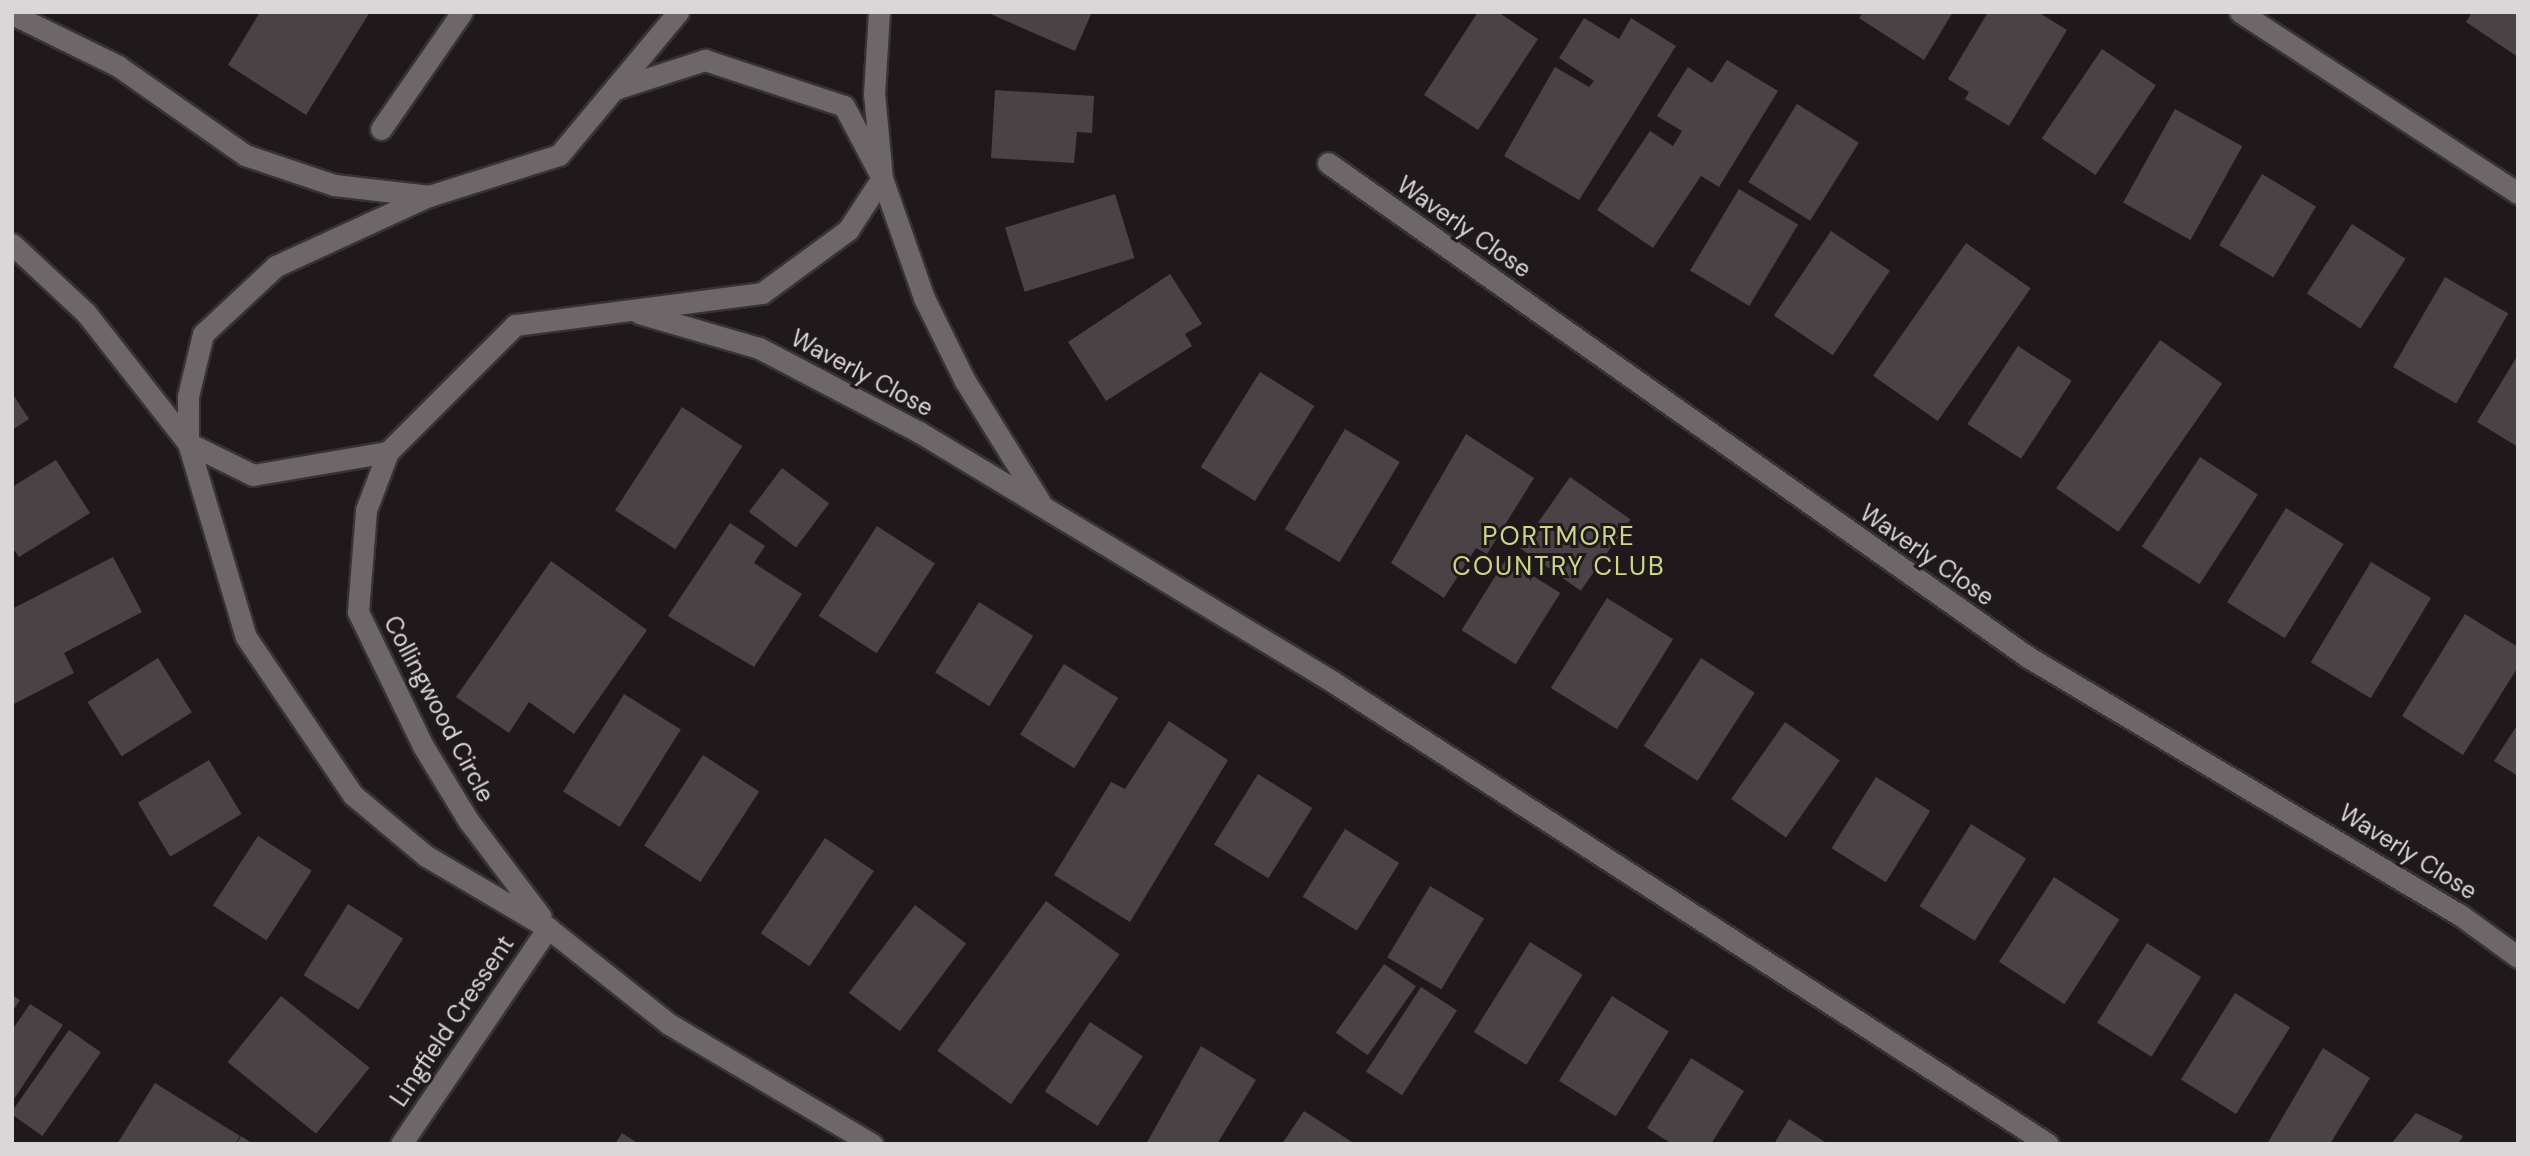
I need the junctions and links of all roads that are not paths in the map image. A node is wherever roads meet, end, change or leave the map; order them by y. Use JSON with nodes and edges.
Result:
{"nodes":[{"id":1,"x":462,"y":12,"type":"edge"},
{"id":2,"x":678,"y":12,"type":"edge"},
{"id":3,"x":879,"y":12,"type":"edge"},
{"id":4,"x":2239,"y":12,"type":"edge"},
{"id":5,"x":12,"y":14,"type":"edge"},
{"id":6,"x":614,"y":89,"type":"junction"},
{"id":7,"x":381,"y":129,"type":"dead end"},
{"id":8,"x":1328,"y":163,"type":"dead end"},
{"id":9,"x":881,"y":178,"type":"junction"},
{"id":10,"x":2518,"y":193,"type":"edge"},
{"id":11,"x":429,"y":196,"type":"junction"},
{"id":12,"x":12,"y":244,"type":"edge"},
{"id":13,"x":639,"y":313,"type":"junction"},
{"id":14,"x":188,"y":443,"type":"junction"},
{"id":15,"x":388,"y":452,"type":"junction"},
{"id":16,"x":1045,"y":510,"type":"junction"},
{"id":17,"x":548,"y":928,"type":"junction"},
{"id":18,"x":2518,"y":957,"type":"edge"},
{"id":19,"x":401,"y":1144,"type":"edge"},
{"id":20,"x":872,"y":1144,"type":"edge"},
{"id":21,"x":2048,"y":1144,"type":"edge"}],
"edges":[{"from":1,"to":7,"type":"street"},
{"from":2,"to":6,"type":"street"},
{"from":3,"to":9,"type":"street"},
{"from":4,"to":10,"type":"street"},
{"from":5,"to":11,"type":"street"},
{"from":6,"to":9,"type":"street"},
{"from":6,"to":11,"type":"street"},
{"from":8,"to":18,"type":"street","name":"Waverly Close"},
{"from":9,"to":13,"type":"street"},
{"from":9,"to":16,"type":"street","name":"Waverly Close"},
{"from":11,"to":14,"type":"street"},
{"from":12,"to":14,"type":"street","name":"Collingwood Circle"},
{"from":13,"to":15,"type":"street"},
{"from":13,"to":16,"type":"street","name":"Waverly Close"},
{"from":14,"to":15,"type":"street"},
{"from":14,"to":17,"type":"street","name":"Collingwood Circle"},
{"from":15,"to":17,"type":"street","name":"Collingwood Circle"},
{"from":16,"to":21,"type":"street","name":"Waverly Close"},
{"from":17,"to":19,"type":"street","name":"Lingfield Cressent"},
{"from":17,"to":20,"type":"street","name":"Collingwood Circle"}]}
